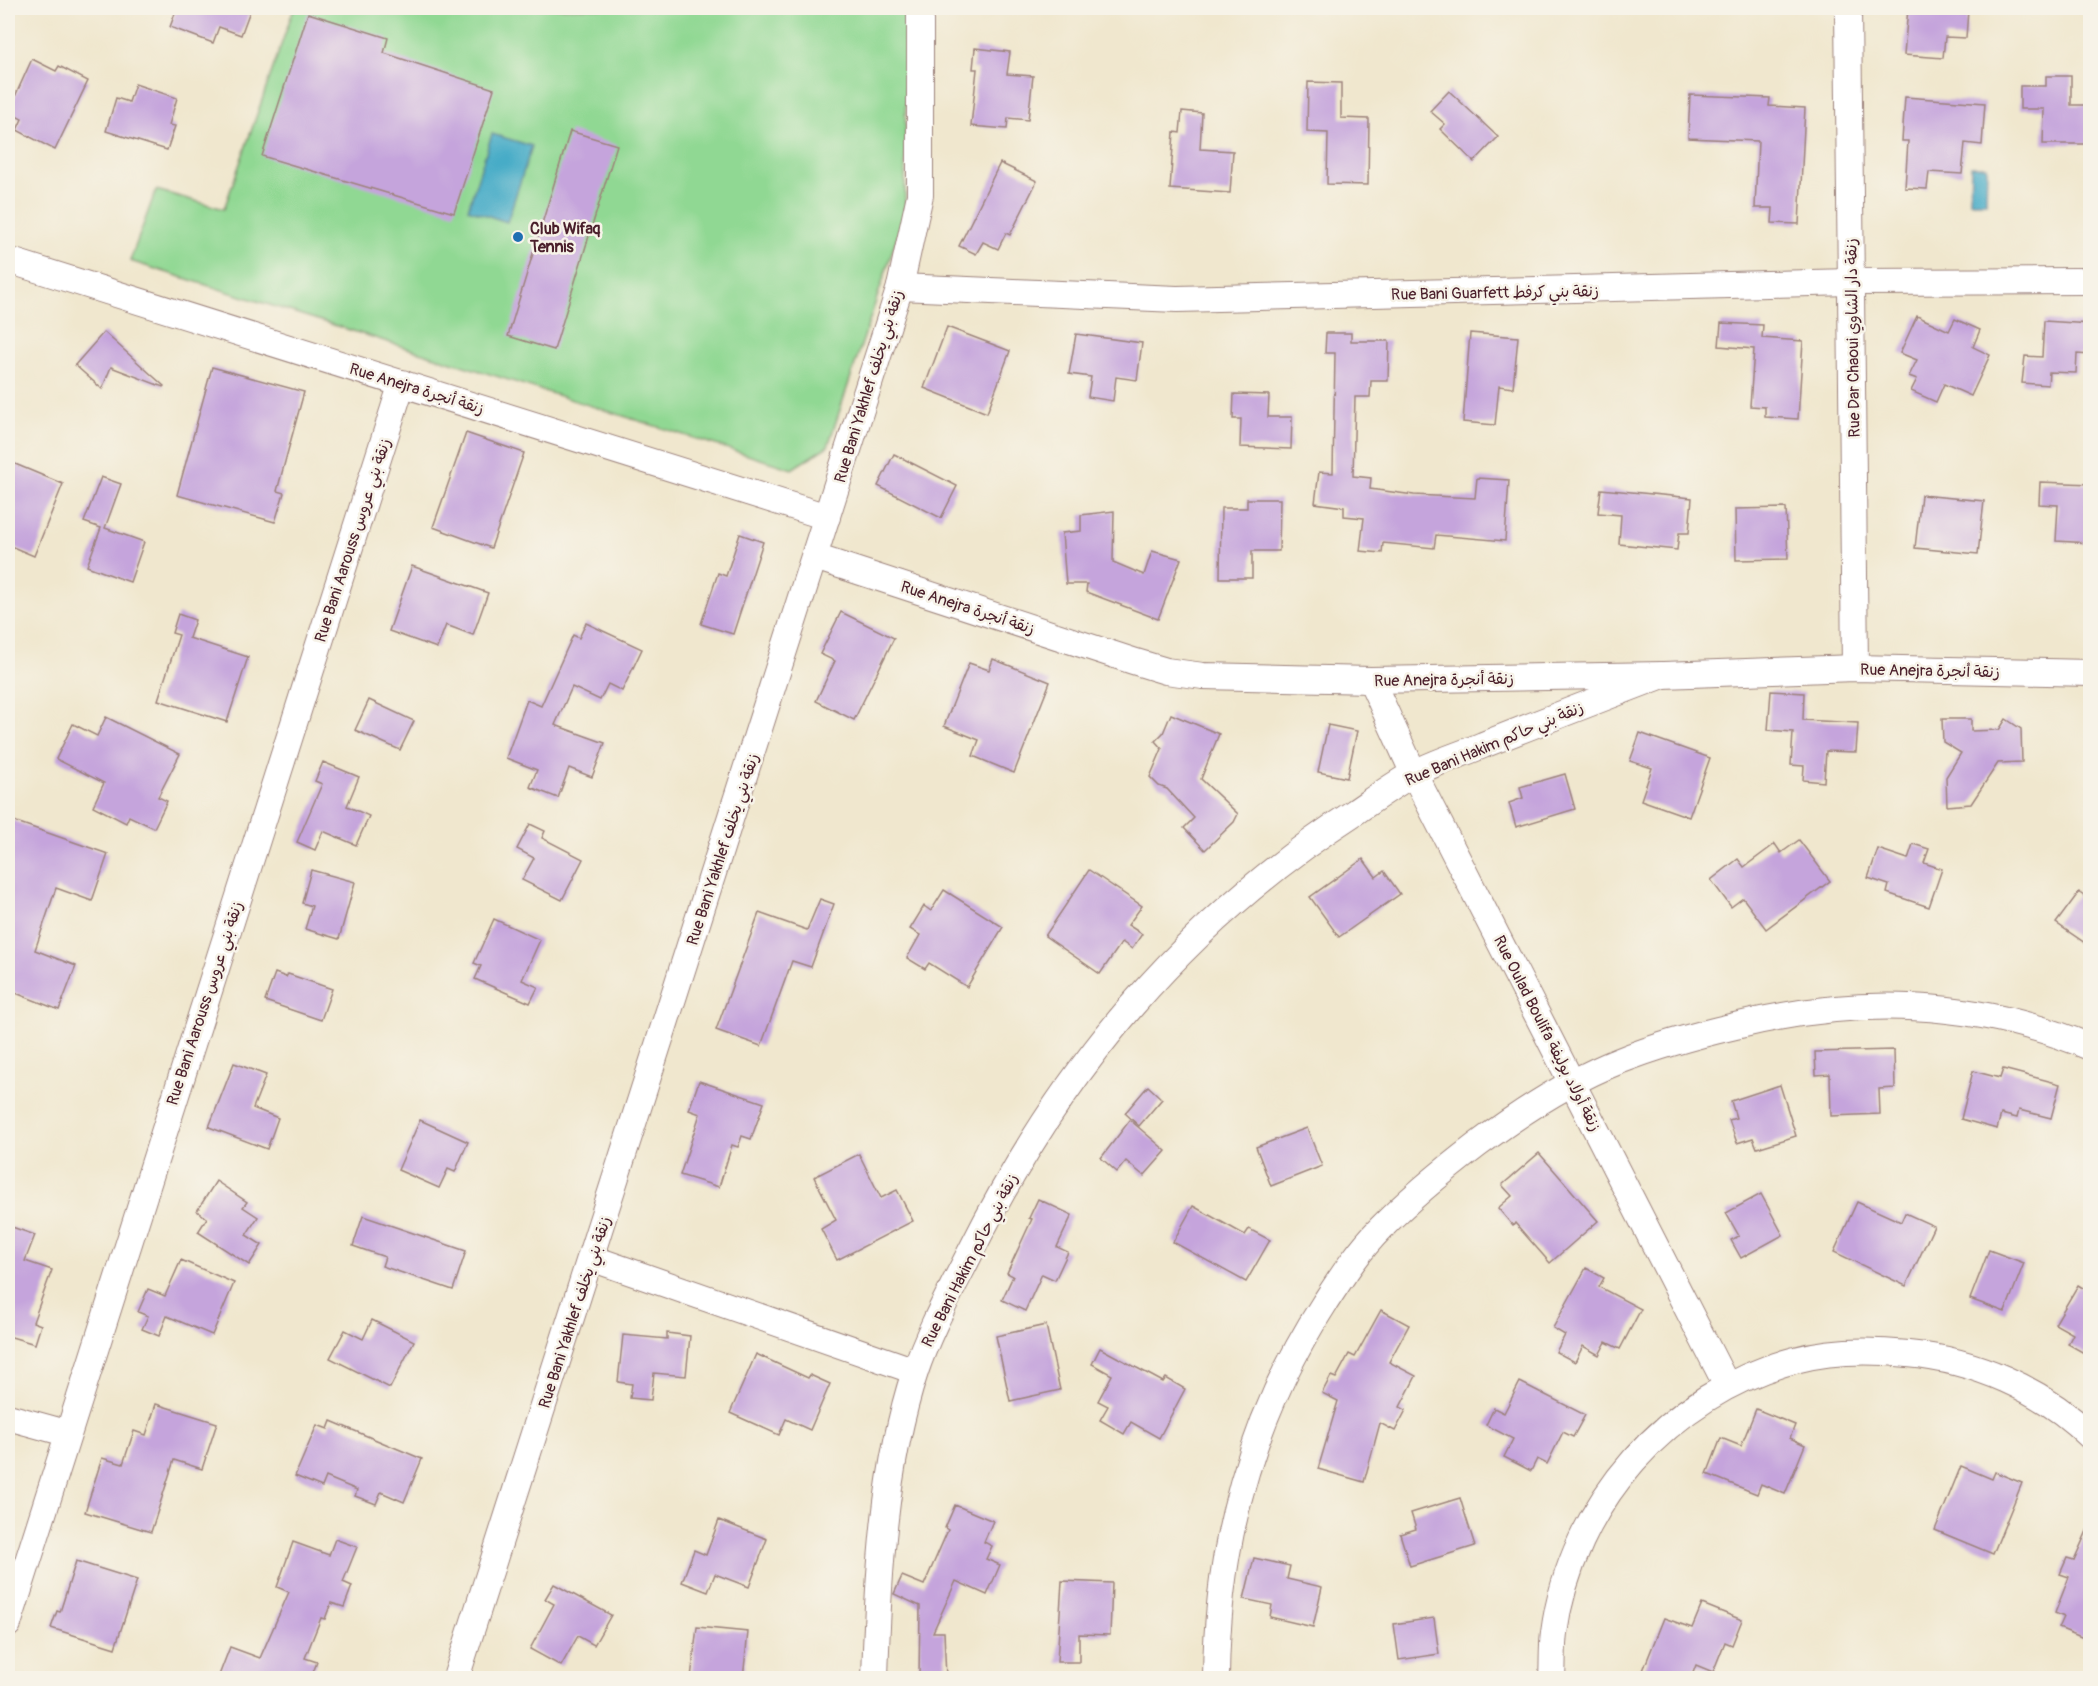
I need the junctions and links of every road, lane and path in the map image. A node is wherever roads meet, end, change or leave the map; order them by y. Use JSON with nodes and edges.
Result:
{"nodes":[{"id":1,"x":920,"y":8,"type":"edge"},
{"id":2,"x":1848,"y":8,"type":"edge"},
{"id":3,"x":8,"y":260,"type":"edge"},
{"id":4,"x":2091,"y":281,"type":"edge"},
{"id":5,"x":1851,"y":282,"type":"junction"},
{"id":6,"x":900,"y":287,"type":"junction"},
{"id":7,"x":402,"y":383,"type":"junction"},
{"id":8,"x":827,"y":518,"type":"junction"},
{"id":9,"x":815,"y":557,"type":"junction"},
{"id":10,"x":1855,"y":668,"type":"junction"},
{"id":11,"x":2087,"y":674,"type":"edge"},
{"id":12,"x":1663,"y":675,"type":"junction"},
{"id":13,"x":1371,"y":680,"type":"junction"},
{"id":14,"x":1414,"y":774,"type":"junction"},
{"id":15,"x":2091,"y":1047,"type":"edge"},
{"id":16,"x":1573,"y":1082,"type":"junction"},
{"id":17,"x":591,"y":1258,"type":"junction"},
{"id":18,"x":915,"y":1371,"type":"junction"},
{"id":19,"x":1727,"y":1386,"type":"junction"},
{"id":20,"x":8,"y":1418,"type":"edge"},
{"id":21,"x":66,"y":1433,"type":"junction"},
{"id":22,"x":2091,"y":1436,"type":"edge"},
{"id":23,"x":8,"y":1624,"type":"edge"},
{"id":24,"x":456,"y":1678,"type":"edge"},
{"id":25,"x":875,"y":1678,"type":"edge"},
{"id":26,"x":1216,"y":1678,"type":"edge"},
{"id":27,"x":1552,"y":1678,"type":"edge"}],
"edges":[{"from":1,"to":6,"type":"street","name":"Rue Bani Yakhlef زنقة بني يخلف"},
{"from":2,"to":5,"type":"street","name":"Rue Dar Chaoui زنقة دار الشاوي"},
{"from":3,"to":7,"type":"street","name":"Rue Anejra زنقة أنجرة"},
{"from":4,"to":5,"type":"street","name":"Rue Bani Guarfett زنقة بني كرفط"},
{"from":5,"to":6,"type":"street","name":"Rue Bani Guarfett زنقة بني كرفط"},
{"from":5,"to":10,"type":"street","name":"Rue Dar Chaoui زنقة دار الشاوي"},
{"from":6,"to":8,"type":"street","name":"Rue Bani Yakhlef زنقة بني يخلف"},
{"from":7,"to":8,"type":"street","name":"Rue Anejra زنقة أنجرة"},
{"from":7,"to":21,"type":"street","name":"Rue Bani Aarouss زنقة بني عروس"},
{"from":8,"to":9,"type":"street","name":"Rue Bani Yakhlef زنقة بني يخلف"},
{"from":9,"to":13,"type":"street","name":"Rue Anejra زنقة أنجرة"},
{"from":9,"to":17,"type":"street","name":"Rue Bani Yakhlef زنقة بني يخلف"},
{"from":10,"to":11,"type":"street","name":"Rue Anejra زنقة أنجرة"},
{"from":10,"to":12,"type":"street","name":"Rue Anejra زنقة أنجرة"},
{"from":12,"to":13,"type":"street","name":"Rue Anejra زنقة أنجرة"},
{"from":12,"to":14,"type":"street","name":"Rue Bani Hakim زنقة بني حاكم"},
{"from":13,"to":14,"type":"street","name":"Rue Oulad Boulifa زنقة أولاد بوليفة"},
{"from":14,"to":16,"type":"street","name":"Rue Oulad Boulifa زنقة أولاد بوليفة"},
{"from":14,"to":18,"type":"street","name":"Rue Bani Hakim زنقة بني حاكم"},
{"from":15,"to":16,"type":"street"},
{"from":16,"to":19,"type":"street","name":"Rue Oulad Boulifa زنقة أولاد بوليفة"},
{"from":16,"to":26,"type":"street"},
{"from":17,"to":18,"type":"street"},
{"from":17,"to":24,"type":"street","name":"Rue Bani Yakhlef زنقة بني يخلف"},
{"from":18,"to":25,"type":"street","name":"Rue Bani Hakim زنقة بني حاكم"},
{"from":19,"to":22,"type":"street"},
{"from":19,"to":27,"type":"street"},
{"from":20,"to":21,"type":"street"},
{"from":21,"to":23,"type":"street","name":"Rue Bani Aarouss زنقة بني عروس"}]}
